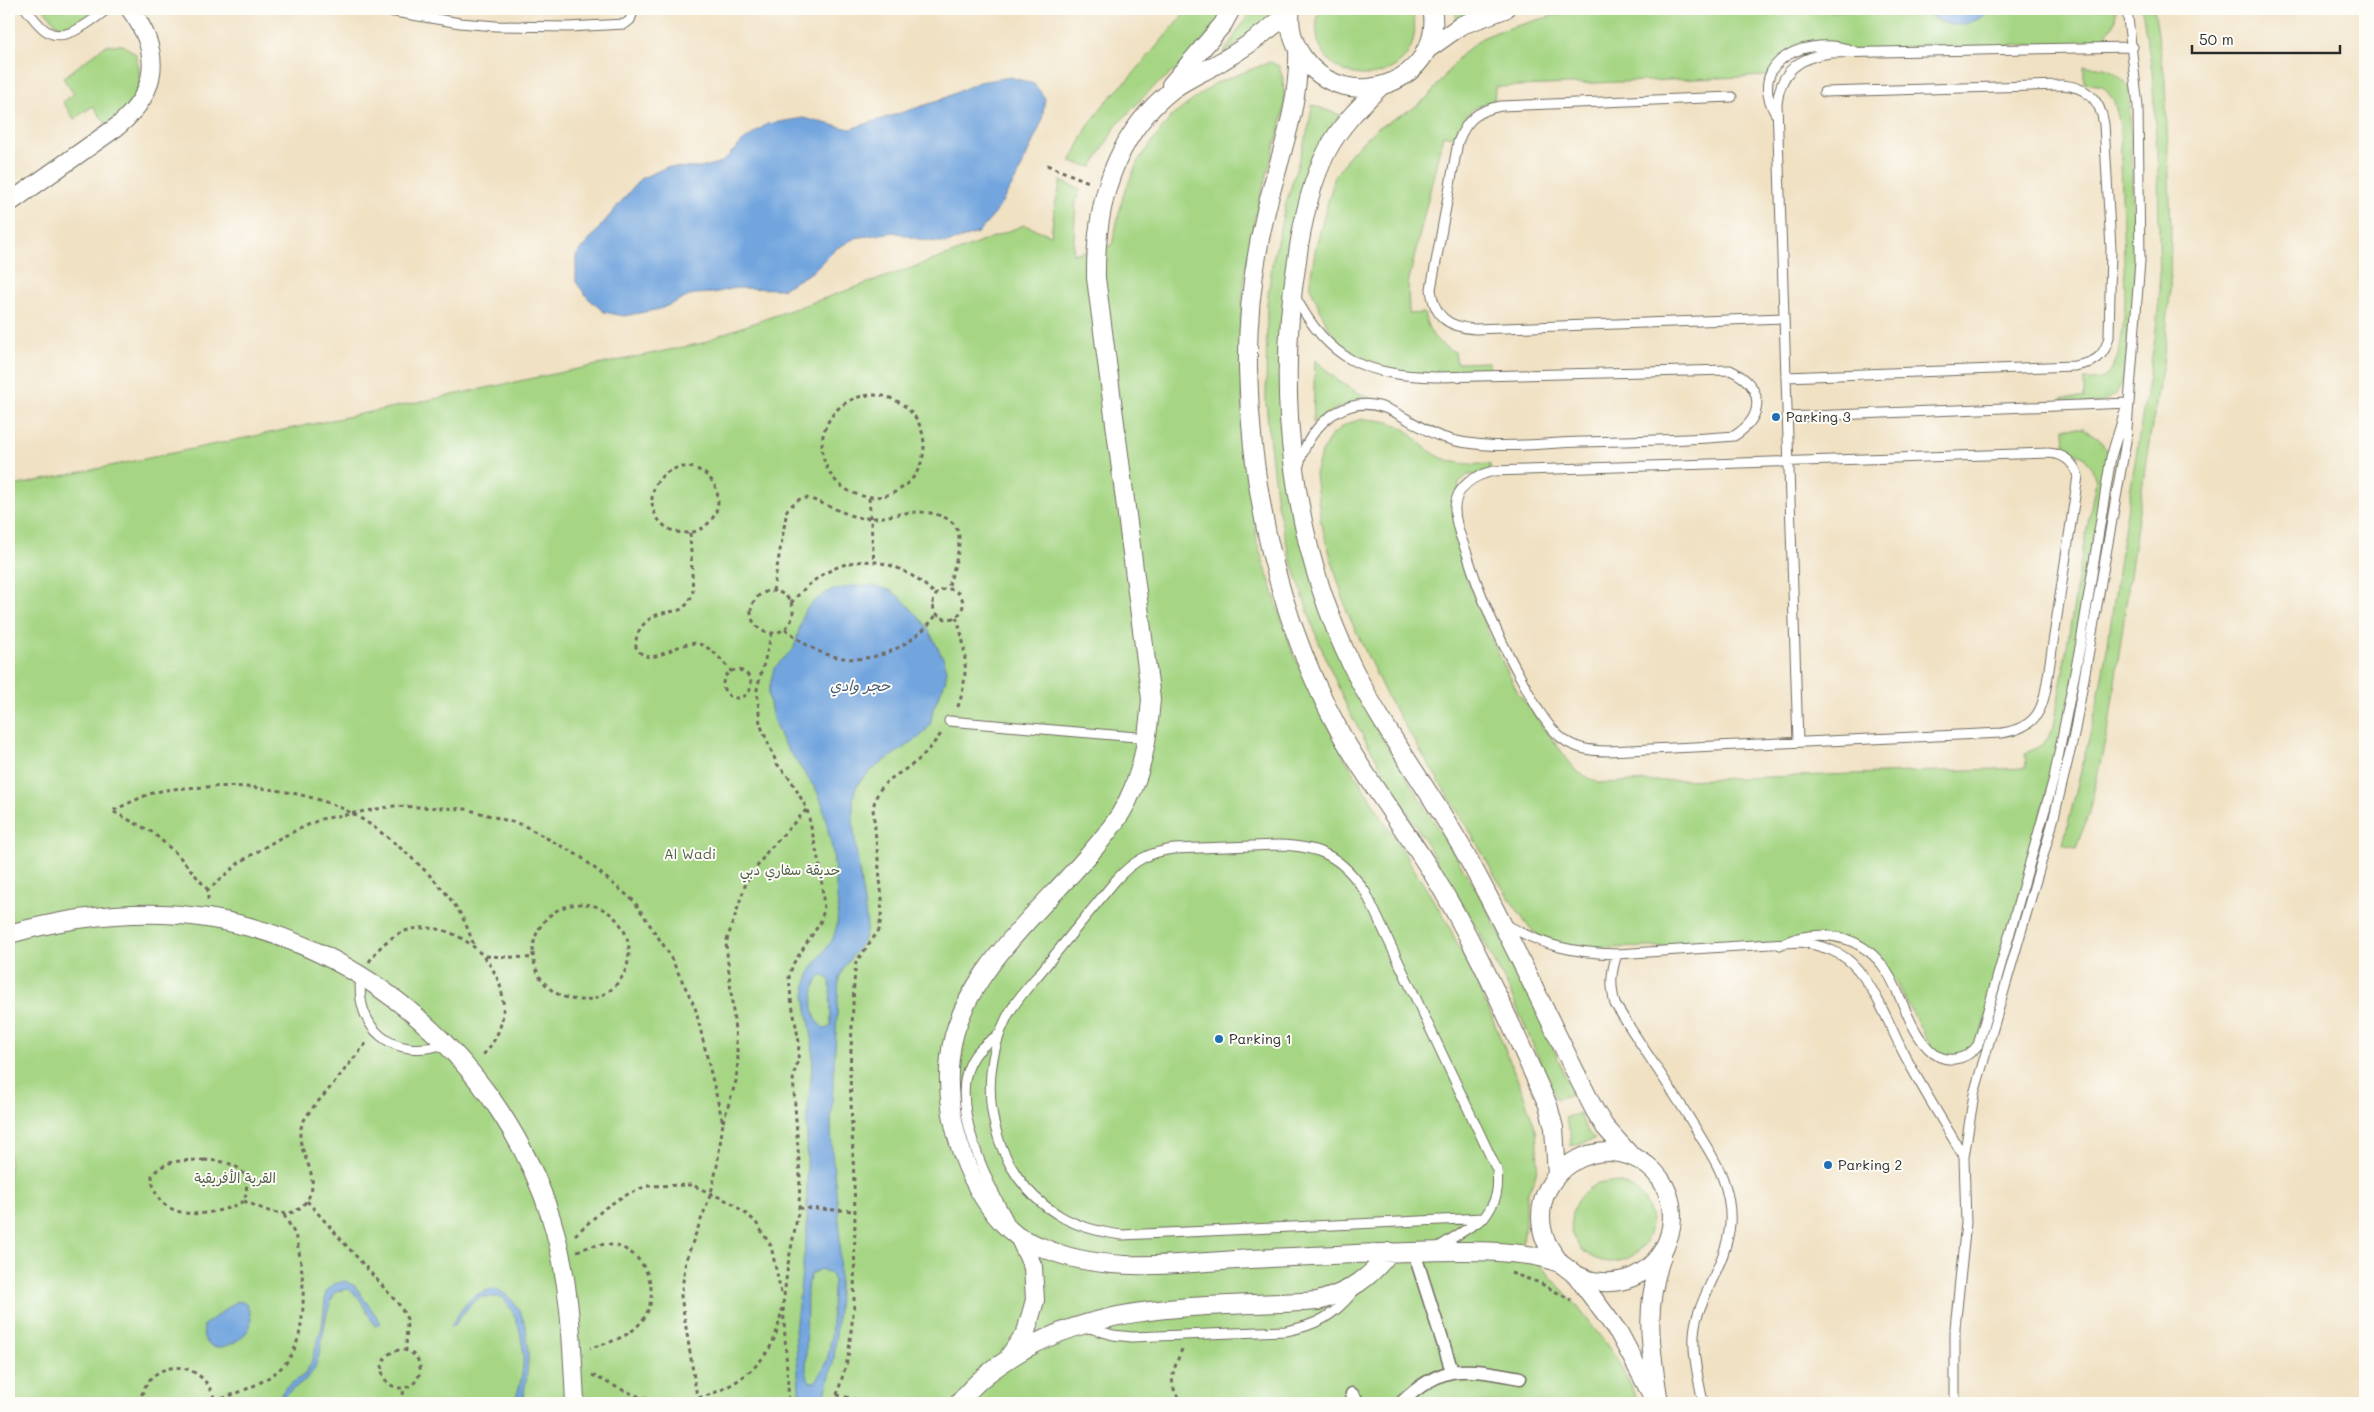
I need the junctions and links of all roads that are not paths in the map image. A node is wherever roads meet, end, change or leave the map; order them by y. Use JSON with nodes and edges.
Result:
{"nodes":[{"id":1,"x":26,"y":9,"type":"edge"},
{"id":2,"x":108,"y":9,"type":"edge"},
{"id":3,"x":130,"y":9,"type":"edge"},
{"id":4,"x":377,"y":9,"type":"edge"},
{"id":5,"x":634,"y":9,"type":"edge"},
{"id":6,"x":1231,"y":9,"type":"edge"},
{"id":7,"x":1432,"y":9,"type":"edge"},
{"id":8,"x":1505,"y":9,"type":"edge"},
{"id":9,"x":2127,"y":9,"type":"edge"},
{"id":10,"x":1291,"y":10,"type":"edge"},
{"id":11,"x":2133,"y":47,"type":"junction"},
{"id":12,"x":1298,"y":50,"type":"junction"},
{"id":13,"x":1425,"y":52,"type":"junction"},
{"id":14,"x":1859,"y":53,"type":"junction"},
{"id":15,"x":1380,"y":87,"type":"junction"},
{"id":16,"x":1824,"y":92,"type":"dead end"},
{"id":17,"x":1732,"y":96,"type":"dead end"},
{"id":18,"x":1154,"y":106,"type":"junction"},
{"id":19,"x":1777,"y":117,"type":"junction"},
{"id":20,"x":9,"y":202,"type":"edge"},
{"id":21,"x":1292,"y":290,"type":"junction"},
{"id":22,"x":1784,"y":318,"type":"junction"},
{"id":23,"x":1786,"y":377,"type":"junction"},
{"id":24,"x":2128,"y":403,"type":"junction"},
{"id":25,"x":1787,"y":416,"type":"junction"},
{"id":26,"x":1789,"y":461,"type":"junction"},
{"id":27,"x":1296,"y":478,"type":"junction"},
{"id":28,"x":949,"y":721,"type":"road end"},
{"id":29,"x":1148,"y":738,"type":"junction"},
{"id":30,"x":1798,"y":742,"type":"junction"},
{"id":31,"x":1503,"y":923,"type":"junction"},
{"id":32,"x":9,"y":934,"type":"edge"},
{"id":33,"x":1780,"y":945,"type":"junction"},
{"id":34,"x":1617,"y":954,"type":"junction"},
{"id":35,"x":360,"y":976,"type":"junction"},
{"id":36,"x":999,"y":1034,"type":"junction"},
{"id":37,"x":445,"y":1043,"type":"junction"},
{"id":38,"x":1632,"y":1156,"type":"junction"},
{"id":39,"x":1964,"y":1156,"type":"junction"},
{"id":40,"x":1556,"y":1175,"type":"junction"},
{"id":41,"x":1484,"y":1218,"type":"junction"},
{"id":42,"x":1019,"y":1237,"type":"junction"},
{"id":43,"x":1433,"y":1251,"type":"junction"},
{"id":44,"x":1390,"y":1252,"type":"junction"},
{"id":45,"x":1414,"y":1252,"type":"junction"},
{"id":46,"x":1662,"y":1253,"type":"junction"},
{"id":47,"x":1560,"y":1263,"type":"junction"},
{"id":48,"x":1575,"y":1275,"type":"junction"},
{"id":49,"x":1359,"y":1284,"type":"junction"},
{"id":50,"x":1076,"y":1326,"type":"junction"},
{"id":51,"x":1007,"y":1359,"type":"junction"},
{"id":52,"x":1452,"y":1371,"type":"junction"},
{"id":53,"x":1520,"y":1378,"type":"dead end"},
{"id":54,"x":575,"y":1403,"type":"edge"},
{"id":55,"x":959,"y":1403,"type":"edge"},
{"id":56,"x":1401,"y":1403,"type":"edge"},
{"id":57,"x":1657,"y":1403,"type":"edge"},
{"id":58,"x":1704,"y":1403,"type":"edge"},
{"id":59,"x":1955,"y":1403,"type":"edge"}],
"edges":[{"from":1,"to":2,"type":"lane"},
{"from":3,"to":20,"type":"street"},
{"from":4,"to":5,"type":"lane"},
{"from":6,"to":18,"type":"street"},
{"from":7,"to":13,"type":"street"},
{"from":8,"to":13,"type":"street"},
{"from":9,"to":11,"type":"lane"},
{"from":10,"to":12,"type":"street"},
{"from":10,"to":18,"type":"street"},
{"from":11,"to":14,"type":"lane"},
{"from":11,"to":24,"type":"lane"},
{"from":12,"to":15,"type":"street"},
{"from":12,"to":40,"type":"street"},
{"from":13,"to":15,"type":"street"},
{"from":14,"to":19,"type":"lane"},
{"from":14,"to":19,"type":"lane"},
{"from":15,"to":21,"type":"street"},
{"from":16,"to":23,"type":"lane"},
{"from":17,"to":22,"type":"lane"},
{"from":18,"to":29,"type":"street"},
{"from":19,"to":22,"type":"lane"},
{"from":21,"to":27,"type":"street"},
{"from":21,"to":27,"type":"lane"},
{"from":22,"to":23,"type":"lane"},
{"from":23,"to":25,"type":"lane"},
{"from":24,"to":25,"type":"lane"},
{"from":24,"to":33,"type":"lane"},
{"from":24,"to":39,"type":"lane"},
{"from":25,"to":26,"type":"lane"},
{"from":26,"to":30,"type":"lane"},
{"from":26,"to":30,"type":"lane"},
{"from":26,"to":30,"type":"lane"},
{"from":27,"to":31,"type":"street"},
{"from":28,"to":29,"type":"lane"},
{"from":29,"to":42,"type":"street"},
{"from":31,"to":34,"type":"lane"},
{"from":31,"to":38,"type":"street"},
{"from":32,"to":35,"type":"street"},
{"from":33,"to":34,"type":"lane"},
{"from":33,"to":39,"type":"lane"},
{"from":34,"to":58,"type":"lane"},
{"from":35,"to":37,"type":"street"},
{"from":35,"to":37,"type":"lane"},
{"from":36,"to":41,"type":"lane"},
{"from":36,"to":41,"type":"lane"},
{"from":36,"to":42,"type":"lane"},
{"from":37,"to":54,"type":"street"},
{"from":38,"to":40,"type":"street"},
{"from":38,"to":46,"type":"street"},
{"from":39,"to":59,"type":"lane"},
{"from":40,"to":47,"type":"street"},
{"from":41,"to":43,"type":"lane"},
{"from":42,"to":44,"type":"street"},
{"from":42,"to":51,"type":"street"},
{"from":43,"to":45,"type":"street"},
{"from":43,"to":47,"type":"street"},
{"from":44,"to":45,"type":"street"},
{"from":44,"to":49,"type":"street"},
{"from":45,"to":52,"type":"street"},
{"from":46,"to":48,"type":"street"},
{"from":46,"to":57,"type":"street"},
{"from":47,"to":48,"type":"street"},
{"from":48,"to":57,"type":"street"},
{"from":49,"to":50,"type":"street"},
{"from":49,"to":50,"type":"lane"},
{"from":50,"to":51,"type":"street"},
{"from":51,"to":55,"type":"street"},
{"from":52,"to":53,"type":"street"},
{"from":52,"to":56,"type":"street"}]}
